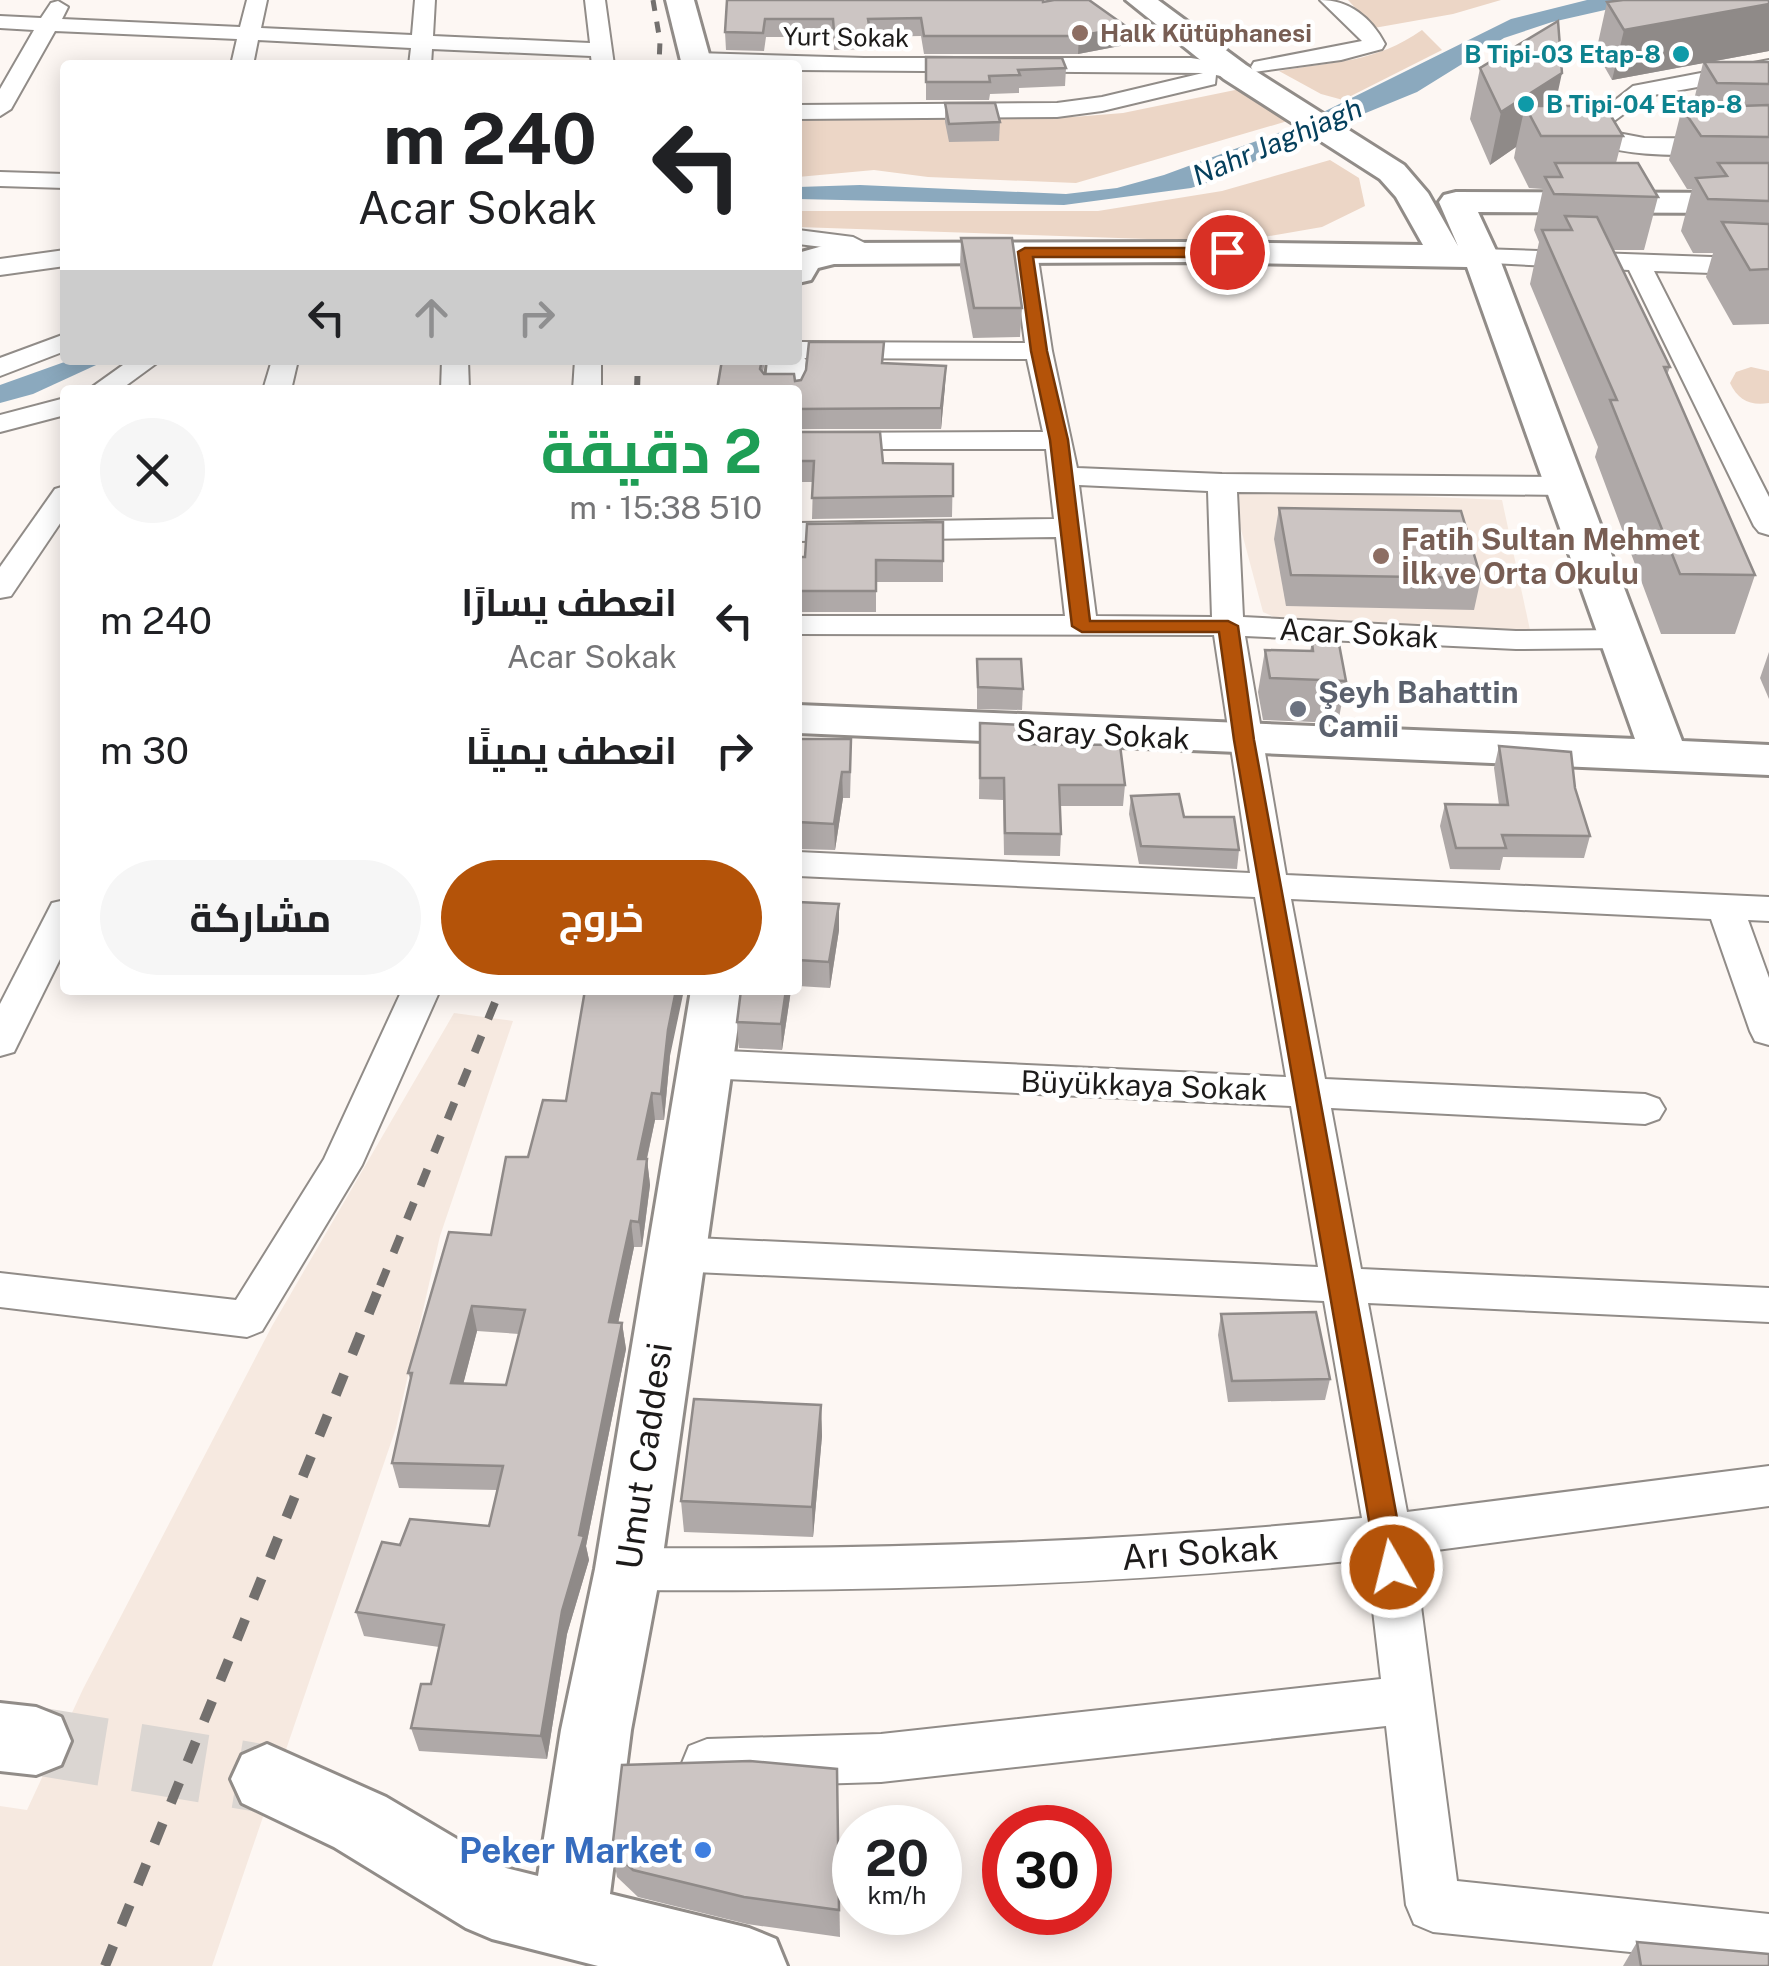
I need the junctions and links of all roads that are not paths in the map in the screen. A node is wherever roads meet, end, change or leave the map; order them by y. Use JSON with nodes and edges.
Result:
{"nodes":[{"id":1,"x":62,"y":0,"type":"edge"},
{"id":2,"x":258,"y":0,"type":"edge"},
{"id":3,"x":425,"y":0,"type":"edge"},
{"id":4,"x":596,"y":0,"type":"edge"},
{"id":5,"x":680,"y":0,"type":"edge"},
{"id":6,"x":1140,"y":0,"type":"edge"},
{"id":7,"x":1175,"y":0,"type":"edge"},
{"id":8,"x":1330,"y":0,"type":"edge"},
{"id":9,"x":0,"y":22,"type":"edge"},
{"id":10,"x":48,"y":24,"type":"junction"},
{"id":11,"x":251,"y":31,"type":"junction"},
{"id":12,"x":423,"y":42,"type":"junction"},
{"id":13,"x":602,"y":58,"type":"edge"},
{"id":14,"x":243,"y":60,"type":"edge"},
{"id":15,"x":421,"y":60,"type":"edge"},
{"id":16,"x":695,"y":60,"type":"edge"},
{"id":17,"x":802,"y":64,"type":"edge"},
{"id":18,"x":1769,"y":67,"type":"edge"},
{"id":19,"x":1248,"y":70,"type":"junction"},
{"id":20,"x":0,"y":110,"type":"edge"},
{"id":21,"x":802,"y":112,"type":"edge"},
{"id":22,"x":1366,"y":144,"type":"junction"},
{"id":23,"x":1769,"y":146,"type":"edge"},
{"id":24,"x":0,"y":179,"type":"edge"},
{"id":25,"x":60,"y":181,"type":"edge"},
{"id":26,"x":1456,"y":202,"type":"junction"},
{"id":27,"x":1769,"y":203,"type":"edge"},
{"id":28,"x":802,"y":237,"type":"edge"},
{"id":29,"x":1025,"y":252,"type":"junction"},
{"id":30,"x":872,"y":254,"type":"junction"},
{"id":31,"x":1463,"y":256,"type":"junction"},
{"id":32,"x":60,"y":259,"type":"edge"},
{"id":33,"x":1639,"y":264,"type":"junction"},
{"id":34,"x":802,"y":266,"type":"edge"},
{"id":35,"x":1769,"y":267,"type":"edge"},
{"id":36,"x":0,"y":268,"type":"edge"},
{"id":37,"x":60,"y":344,"type":"edge"},
{"id":38,"x":802,"y":350,"type":"edge"},
{"id":39,"x":1039,"y":351,"type":"junction"},
{"id":40,"x":141,"y":365,"type":"edge"},
{"id":41,"x":0,"y":368,"type":"edge"},
{"id":42,"x":112,"y":385,"type":"edge"},
{"id":43,"x":60,"y":407,"type":"edge"},
{"id":44,"x":0,"y":424,"type":"edge"},
{"id":45,"x":1059,"y":440,"type":"junction"},
{"id":46,"x":802,"y":441,"type":"edge"},
{"id":47,"x":1060,"y":476,"type":"junction"},
{"id":48,"x":1222,"y":483,"type":"junction"},
{"id":49,"x":1759,"y":484,"type":"edge"},
{"id":50,"x":1566,"y":486,"type":"junction"},
{"id":51,"x":60,"y":509,"type":"edge"},
{"id":52,"x":1769,"y":526,"type":"edge"},
{"id":53,"x":1067,"y":528,"type":"junction"},
{"id":54,"x":802,"y":532,"type":"edge"},
{"id":55,"x":0,"y":589,"type":"edge"},
{"id":56,"x":802,"y":625,"type":"edge"},
{"id":57,"x":1082,"y":626,"type":"junction"},
{"id":58,"x":1228,"y":626,"type":"junction"},
{"id":59,"x":1622,"y":639,"type":"junction"},
{"id":60,"x":802,"y":719,"type":"edge"},
{"id":61,"x":1244,"y":740,"type":"junction"},
{"id":62,"x":1664,"y":756,"type":"junction"},
{"id":63,"x":1769,"y":760,"type":"edge"},
{"id":64,"x":802,"y":864,"type":"edge"},
{"id":65,"x":1271,"y":885,"type":"junction"},
{"id":66,"x":1725,"y":907,"type":"junction"},
{"id":67,"x":1769,"y":909,"type":"edge"},
{"id":68,"x":60,"y":922,"type":"edge"},
{"id":69,"x":419,"y":995,"type":"edge"},
{"id":70,"x":717,"y":995,"type":"edge"},
{"id":71,"x":1769,"y":1031,"type":"edge"},
{"id":72,"x":0,"y":1042,"type":"edge"},
{"id":73,"x":704,"y":1064,"type":"junction"},
{"id":74,"x":1307,"y":1090,"type":"junction"},
{"id":75,"x":1645,"y":1108,"type":"dead end"},
{"id":76,"x":674,"y":1254,"type":"junction"},
{"id":77,"x":1342,"y":1288,"type":"junction"},
{"id":78,"x":0,"y":1290,"type":"edge"},
{"id":79,"x":1769,"y":1305,"type":"edge"},
{"id":80,"x":1769,"y":1486,"type":"edge"},
{"id":81,"x":1388,"y":1534,"type":"junction"},
{"id":82,"x":628,"y":1569,"type":"junction"},
{"id":83,"x":1406,"y":1700,"type":"junction"},
{"id":84,"x":630,"y":1765,"type":"junction"},
{"id":85,"x":267,"y":1779,"type":"tunnel mouth"},
{"id":86,"x":569,"y":1922,"type":"junction"},
{"id":87,"x":1769,"y":1941,"type":"edge"},
{"id":88,"x":654,"y":1954,"type":"edge"},
{"id":89,"x":749,"y":1966,"type":"edge"}],
"edges":[{"from":1,"to":10,"type":"street"},
{"from":2,"to":11,"type":"street"},
{"from":3,"to":12,"type":"street"},
{"from":4,"to":13,"type":"street"},
{"from":5,"to":16,"type":"street"},
{"from":6,"to":19,"type":"street"},
{"from":7,"to":19,"type":"street"},
{"from":8,"to":19,"type":"street"},
{"from":9,"to":10,"type":"street"},
{"from":10,"to":11,"type":"street"},
{"from":10,"to":20,"type":"street"},
{"from":11,"to":12,"type":"street"},
{"from":11,"to":14,"type":"street"},
{"from":12,"to":13,"type":"street"},
{"from":12,"to":15,"type":"street"},
{"from":17,"to":19,"type":"street","name":"Yurt Sokak"},
{"from":18,"to":23,"type":"street"},
{"from":19,"to":21,"type":"street"},
{"from":19,"to":22,"type":"street"},
{"from":22,"to":26,"type":"street"},
{"from":22,"to":31,"type":"street"},
{"from":24,"to":25,"type":"street"},
{"from":26,"to":27,"type":"street"},
{"from":26,"to":31,"type":"street"},
{"from":28,"to":30,"type":"street"},
{"from":29,"to":30,"type":"street"},
{"from":29,"to":31,"type":"street"},
{"from":29,"to":39,"type":"street"},
{"from":30,"to":34,"type":"street"},
{"from":31,"to":33,"type":"street"},
{"from":31,"to":50,"type":"street"},
{"from":32,"to":36,"type":"street"},
{"from":33,"to":35,"type":"street"},
{"from":33,"to":49,"type":"street"},
{"from":37,"to":41,"type":"street"},
{"from":38,"to":39,"type":"street"},
{"from":39,"to":45,"type":"street"},
{"from":40,"to":42,"type":"street"},
{"from":43,"to":44,"type":"street"},
{"from":45,"to":46,"type":"street"},
{"from":45,"to":47,"type":"street"},
{"from":47,"to":48,"type":"street"},
{"from":47,"to":53,"type":"street"},
{"from":48,"to":50,"type":"street"},
{"from":48,"to":58,"type":"street"},
{"from":49,"to":52,"type":"street"},
{"from":50,"to":59,"type":"street"},
{"from":51,"to":55,"type":"street"},
{"from":53,"to":54,"type":"street"},
{"from":53,"to":57,"type":"street"},
{"from":56,"to":57,"type":"street","name":"Acar Sokak"},
{"from":57,"to":58,"type":"street","name":"Acar Sokak"},
{"from":58,"to":59,"type":"street","name":"Acar Sokak"},
{"from":58,"to":61,"type":"street"},
{"from":59,"to":62,"type":"street"},
{"from":60,"to":61,"type":"street","name":"Saray Sokak"},
{"from":61,"to":62,"type":"street","name":"Saray Sokak"},
{"from":61,"to":65,"type":"street"},
{"from":62,"to":63,"type":"street","name":"Saray Sokak"},
{"from":64,"to":65,"type":"street"},
{"from":65,"to":66,"type":"street"},
{"from":65,"to":74,"type":"street"},
{"from":66,"to":67,"type":"street"},
{"from":66,"to":71,"type":"street"},
{"from":68,"to":72,"type":"street"},
{"from":69,"to":78,"type":"street"},
{"from":70,"to":73,"type":"street","name":"Umut Caddesi"},
{"from":73,"to":74,"type":"street","name":"Büyükkaya Sokak"},
{"from":73,"to":76,"type":"street","name":"Umut Caddesi"},
{"from":74,"to":75,"type":"street","name":"Büyükkaya Sokak"},
{"from":74,"to":77,"type":"street"},
{"from":76,"to":77,"type":"street"},
{"from":76,"to":82,"type":"street","name":"Umut Caddesi"},
{"from":77,"to":79,"type":"street"},
{"from":77,"to":81,"type":"street"},
{"from":80,"to":81,"type":"street","name":"Arı Sokak"},
{"from":81,"to":82,"type":"street","name":"Arı Sokak"},
{"from":81,"to":83,"type":"street"},
{"from":82,"to":84,"type":"street","name":"Umut Caddesi"},
{"from":83,"to":84,"type":"street"},
{"from":83,"to":87,"type":"street"},
{"from":84,"to":86,"type":"street","name":"Umut Caddesi"},
{"from":85,"to":86,"type":"street"},
{"from":86,"to":88,"type":"street"},
{"from":88,"to":89,"type":"street"}]}
